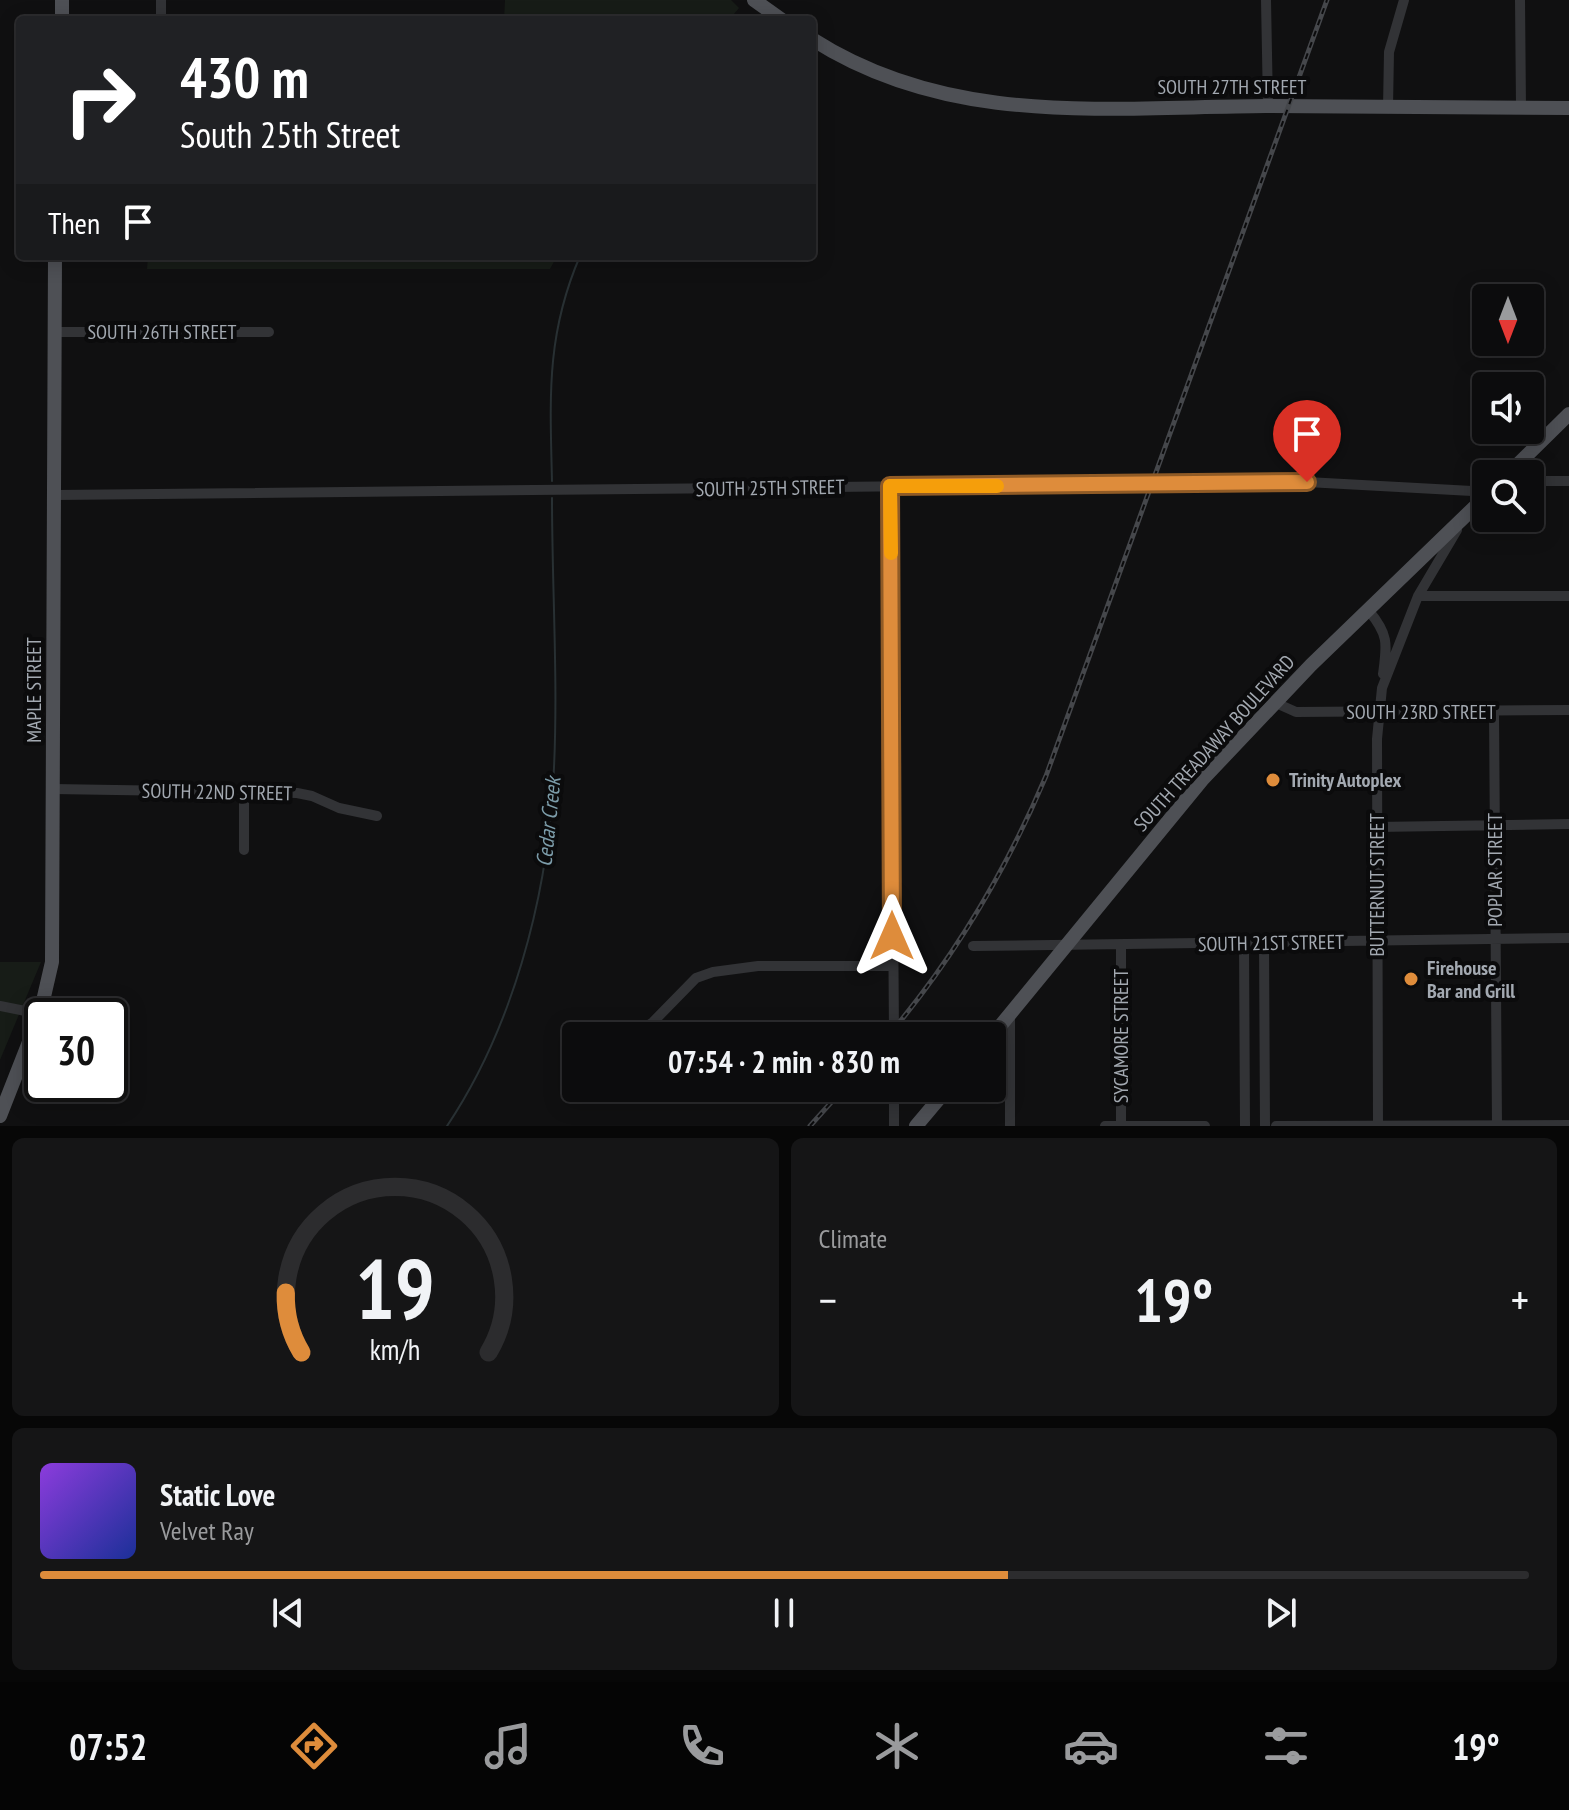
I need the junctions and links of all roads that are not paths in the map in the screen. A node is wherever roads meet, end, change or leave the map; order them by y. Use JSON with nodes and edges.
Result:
{"nodes":[{"id":1,"x":754,"y":0,"type":"edge"},
{"id":2,"x":1266,"y":0,"type":"edge"},
{"id":3,"x":1404,"y":0,"type":"edge"},
{"id":4,"x":1520,"y":0,"type":"edge"},
{"id":5,"x":776,"y":16,"type":"edge"},
{"id":6,"x":816,"y":41,"type":"edge"},
{"id":7,"x":1268,"y":106,"type":"junction"},
{"id":8,"x":1388,"y":107,"type":"junction"},
{"id":9,"x":1521,"y":107,"type":"junction"},
{"id":10,"x":1569,"y":108,"type":"edge"},
{"id":11,"x":55,"y":260,"type":"edge"},
{"id":12,"x":55,"y":332,"type":"junction"},
{"id":13,"x":269,"y":332,"type":"dead end"},
{"id":14,"x":1569,"y":414,"type":"edge"},
{"id":15,"x":1522,"y":460,"type":"edge"},
{"id":16,"x":1544,"y":481,"type":"edge"},
{"id":17,"x":1569,"y":481,"type":"edge"},
{"id":18,"x":890,"y":486,"type":"junction"},
{"id":19,"x":1472,"y":491,"type":"edge"},
{"id":20,"x":55,"y":495,"type":"junction"},
{"id":21,"x":1472,"y":510,"type":"edge"},
{"id":22,"x":1462,"y":520,"type":"junction"},
{"id":23,"x":1418,"y":596,"type":"junction"},
{"id":24,"x":1569,"y":596,"type":"edge"},
{"id":25,"x":1369,"y":611,"type":"junction"},
{"id":26,"x":1382,"y":688,"type":"junction"},
{"id":27,"x":1276,"y":703,"type":"junction"},
{"id":28,"x":1569,"y":710,"type":"edge"},
{"id":29,"x":1494,"y":712,"type":"junction"},
{"id":30,"x":1378,"y":713,"type":"junction"},
{"id":31,"x":53,"y":789,"type":"junction"},
{"id":32,"x":244,"y":791,"type":"junction"},
{"id":33,"x":377,"y":816,"type":"dead end"},
{"id":34,"x":1569,"y":824,"type":"edge"},
{"id":35,"x":1495,"y":825,"type":"junction"},
{"id":36,"x":1376,"y":827,"type":"junction"},
{"id":37,"x":244,"y":850,"type":"dead end"},
{"id":38,"x":1569,"y":938,"type":"edge"},
{"id":39,"x":1496,"y":940,"type":"junction"},
{"id":40,"x":1377,"y":941,"type":"junction"},
{"id":41,"x":1067,"y":943,"type":"junction"},
{"id":42,"x":1244,"y":943,"type":"junction"},
{"id":43,"x":1264,"y":943,"type":"junction"},
{"id":44,"x":973,"y":946,"type":"dead end"},
{"id":45,"x":1121,"y":946,"type":"junction"},
{"id":46,"x":892,"y":966,"type":"junction"},
{"id":47,"x":44,"y":998,"type":"edge"},
{"id":48,"x":0,"y":1006,"type":"edge"},
{"id":49,"x":24,"y":1011,"type":"edge"},
{"id":50,"x":1010,"y":1015,"type":"junction"},
{"id":51,"x":653,"y":1022,"type":"edge"},
{"id":52,"x":894,"y":1022,"type":"edge"},
{"id":53,"x":1004,"y":1022,"type":"edge"},
{"id":54,"x":24,"y":1054,"type":"edge"},
{"id":55,"x":894,"y":1102,"type":"edge"},
{"id":56,"x":936,"y":1102,"type":"edge"},
{"id":57,"x":1,"y":1111,"type":"edge"},
{"id":58,"x":1378,"y":1125,"type":"edge"},
{"id":59,"x":1485,"y":1125,"type":"edge"},
{"id":60,"x":1497,"y":1125,"type":"edge"},
{"id":61,"x":1569,"y":1125,"type":"edge"},
{"id":62,"x":894,"y":1126,"type":"edge"},
{"id":63,"x":916,"y":1126,"type":"edge"},
{"id":64,"x":1010,"y":1126,"type":"edge"},
{"id":65,"x":1105,"y":1126,"type":"edge"},
{"id":66,"x":1121,"y":1126,"type":"edge"},
{"id":67,"x":1205,"y":1126,"type":"edge"},
{"id":68,"x":1245,"y":1126,"type":"edge"},
{"id":69,"x":1265,"y":1126,"type":"edge"},
{"id":70,"x":1276,"y":1126,"type":"edge"}],
"edges":[{"from":1,"to":5,"type":"main road"},
{"from":2,"to":7,"type":"street"},
{"from":3,"to":8,"type":"street"},
{"from":4,"to":9,"type":"street"},
{"from":6,"to":7,"type":"main road","name":"SOUTH 27TH STREET"},
{"from":7,"to":8,"type":"main road","name":"SOUTH 27TH STREET"},
{"from":8,"to":9,"type":"main road","name":"SOUTH 27TH STREET"},
{"from":9,"to":10,"type":"main road","name":"SOUTH 27TH STREET"},
{"from":11,"to":12,"type":"main road","name":"MAPLE STREET"},
{"from":12,"to":13,"type":"street","name":"SOUTH 26TH STREET"},
{"from":12,"to":20,"type":"main road","name":"MAPLE STREET"},
{"from":14,"to":15,"type":"main road"},
{"from":16,"to":17,"type":"street"},
{"from":18,"to":19,"type":"street","name":"SOUTH 25TH STREET"},
{"from":18,"to":20,"type":"street","name":"SOUTH 25TH STREET"},
{"from":18,"to":46,"type":"street"},
{"from":20,"to":31,"type":"main road","name":"MAPLE STREET"},
{"from":21,"to":22,"type":"main road","name":"SOUTH TREADAWAY BOULEVARD"},
{"from":22,"to":23,"type":"street","name":"BUTTERNUT STREET"},
{"from":22,"to":25,"type":"main road","name":"SOUTH TREADAWAY BOULEVARD"},
{"from":23,"to":24,"type":"street"},
{"from":23,"to":26,"type":"street","name":"BUTTERNUT STREET"},
{"from":25,"to":26,"type":"street"},
{"from":25,"to":27,"type":"main road","name":"SOUTH TREADAWAY BOULEVARD"},
{"from":26,"to":30,"type":"street","name":"BUTTERNUT STREET"},
{"from":27,"to":30,"type":"street","name":"SOUTH 23RD STREET"},
{"from":27,"to":41,"type":"main road","name":"SOUTH TREADAWAY BOULEVARD"},
{"from":28,"to":29,"type":"street","name":"SOUTH 23RD STREET"},
{"from":29,"to":30,"type":"street","name":"SOUTH 23RD STREET"},
{"from":29,"to":35,"type":"street","name":"POPLAR STREET"},
{"from":30,"to":36,"type":"street","name":"BUTTERNUT STREET"},
{"from":31,"to":32,"type":"street","name":"SOUTH 22ND STREET"},
{"from":31,"to":47,"type":"main road","name":"MAPLE STREET"},
{"from":32,"to":33,"type":"street","name":"SOUTH 22ND STREET"},
{"from":32,"to":37,"type":"street"},
{"from":34,"to":35,"type":"street"},
{"from":35,"to":36,"type":"street"},
{"from":35,"to":39,"type":"street","name":"POPLAR STREET"},
{"from":36,"to":40,"type":"street","name":"BUTTERNUT STREET"},
{"from":38,"to":39,"type":"street","name":"SOUTH 21ST STREET"},
{"from":39,"to":40,"type":"street","name":"SOUTH 21ST STREET"},
{"from":39,"to":60,"type":"street","name":"POPLAR STREET"},
{"from":40,"to":43,"type":"street","name":"SOUTH 21ST STREET"},
{"from":40,"to":58,"type":"street","name":"BUTTERNUT STREET"},
{"from":41,"to":44,"type":"street","name":"SOUTH 21ST STREET"},
{"from":41,"to":45,"type":"street","name":"SOUTH 21ST STREET"},
{"from":41,"to":50,"type":"main road","name":"SOUTH TREADAWAY BOULEVARD"},
{"from":42,"to":43,"type":"street","name":"SOUTH 21ST STREET"},
{"from":42,"to":45,"type":"street","name":"SOUTH 21ST STREET"},
{"from":42,"to":68,"type":"street"},
{"from":43,"to":69,"type":"street"},
{"from":45,"to":66,"type":"street","name":"SYCAMORE STREET"},
{"from":46,"to":51,"type":"street"},
{"from":46,"to":52,"type":"street"},
{"from":48,"to":49,"type":"street"},
{"from":50,"to":53,"type":"main road","name":"SOUTH TREADAWAY BOULEVARD"},
{"from":50,"to":64,"type":"street"},
{"from":54,"to":57,"type":"main road","name":"MAPLE STREET"},
{"from":55,"to":62,"type":"street"},
{"from":56,"to":63,"type":"main road"},
{"from":58,"to":59,"type":"street"},
{"from":58,"to":70,"type":"street"},
{"from":59,"to":60,"type":"street"},
{"from":60,"to":61,"type":"street"},
{"from":65,"to":66,"type":"street"},
{"from":66,"to":67,"type":"street"}]}
